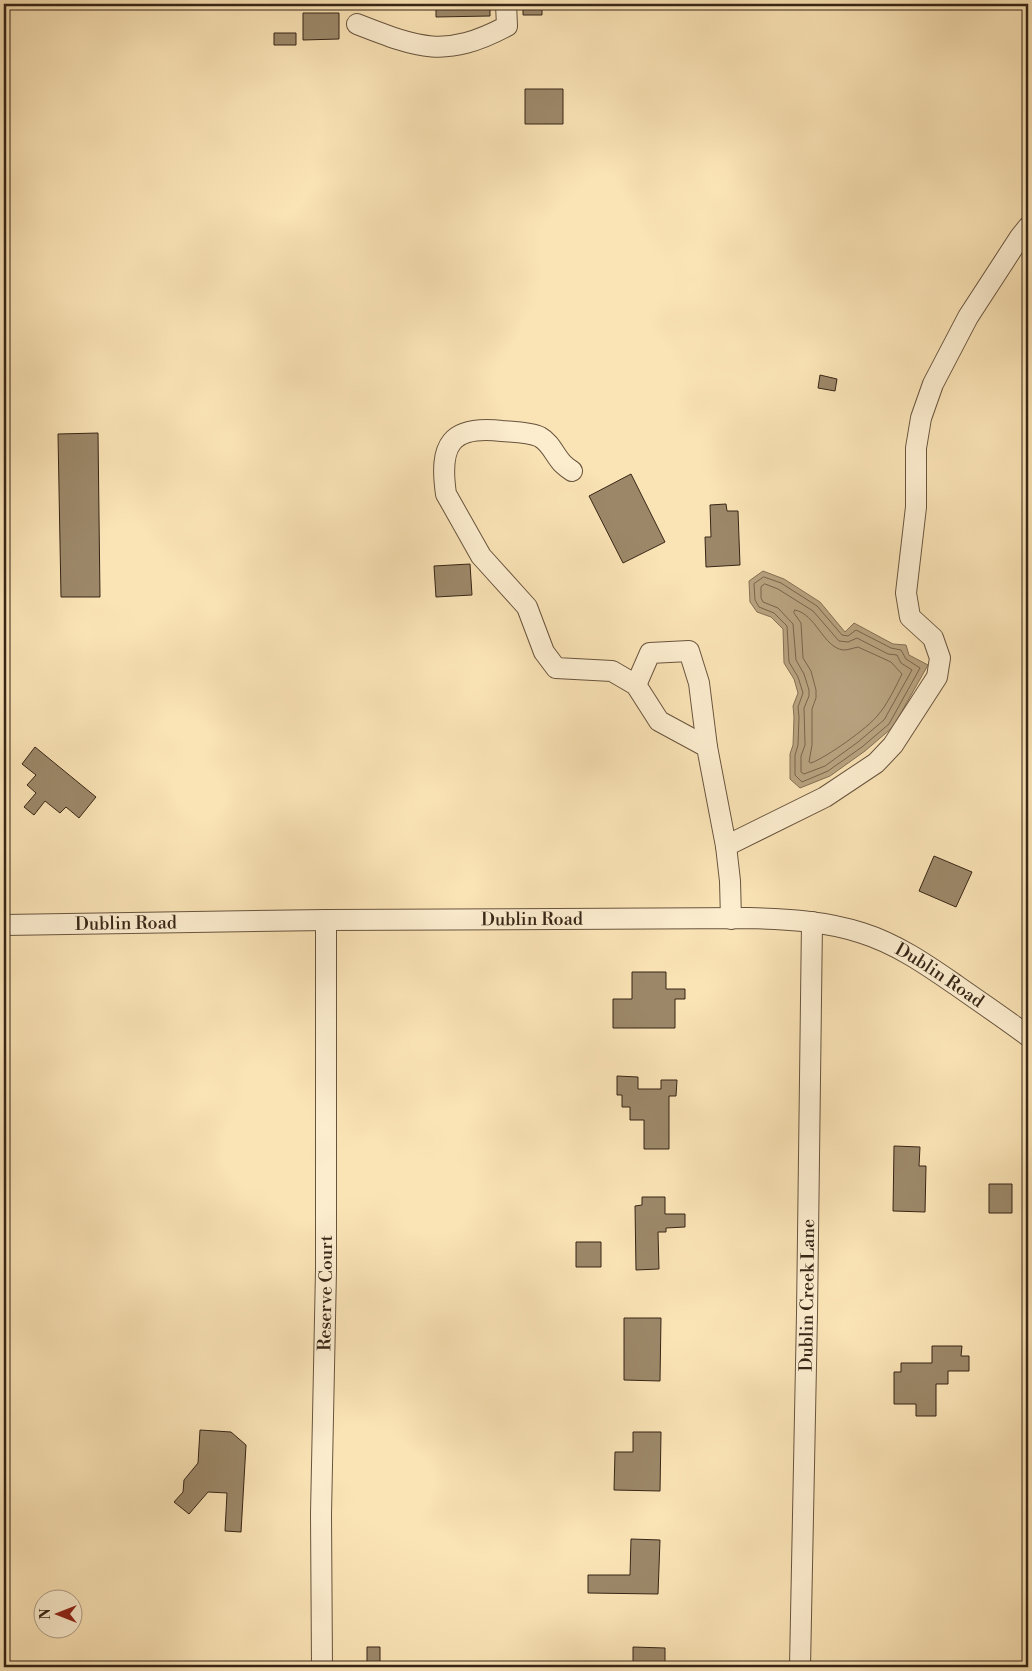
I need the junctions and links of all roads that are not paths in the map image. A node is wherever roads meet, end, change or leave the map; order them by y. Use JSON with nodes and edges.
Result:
{"nodes":[{"id":1,"x":506,"y":4,"type":"edge"},
{"id":2,"x":356,"y":24,"type":"dead end"},
{"id":3,"x":1028,"y":227,"type":"edge"},
{"id":4,"x":572,"y":471,"type":"dead end"},
{"id":5,"x":636,"y":685,"type":"junction"},
{"id":6,"x":707,"y":747,"type":"junction"},
{"id":7,"x":726,"y":846,"type":"junction"},
{"id":8,"x":731,"y":918,"type":"junction"},
{"id":9,"x":326,"y":920,"type":"junction"},
{"id":10,"x":812,"y":922,"type":"junction"},
{"id":11,"x":4,"y":925,"type":"edge"},
{"id":12,"x":1028,"y":1036,"type":"edge"},
{"id":13,"x":322,"y":1667,"type":"edge"},
{"id":14,"x":800,"y":1667,"type":"edge"}],
"edges":[{"from":1,"to":2,"type":"street"},
{"from":3,"to":7,"type":"street"},
{"from":4,"to":5,"type":"street"},
{"from":5,"to":6,"type":"street"},
{"from":5,"to":6,"type":"street"},
{"from":6,"to":7,"type":"street"},
{"from":7,"to":8,"type":"street"},
{"from":8,"to":9,"type":"street","name":"Dublin Road"},
{"from":8,"to":10,"type":"street","name":"Dublin Road"},
{"from":9,"to":11,"type":"street","name":"Dublin Road"},
{"from":9,"to":13,"type":"street","name":"Reserve Court"},
{"from":10,"to":12,"type":"street","name":"Dublin Road"},
{"from":10,"to":14,"type":"street","name":"Dublin Creek Lane"}]}
